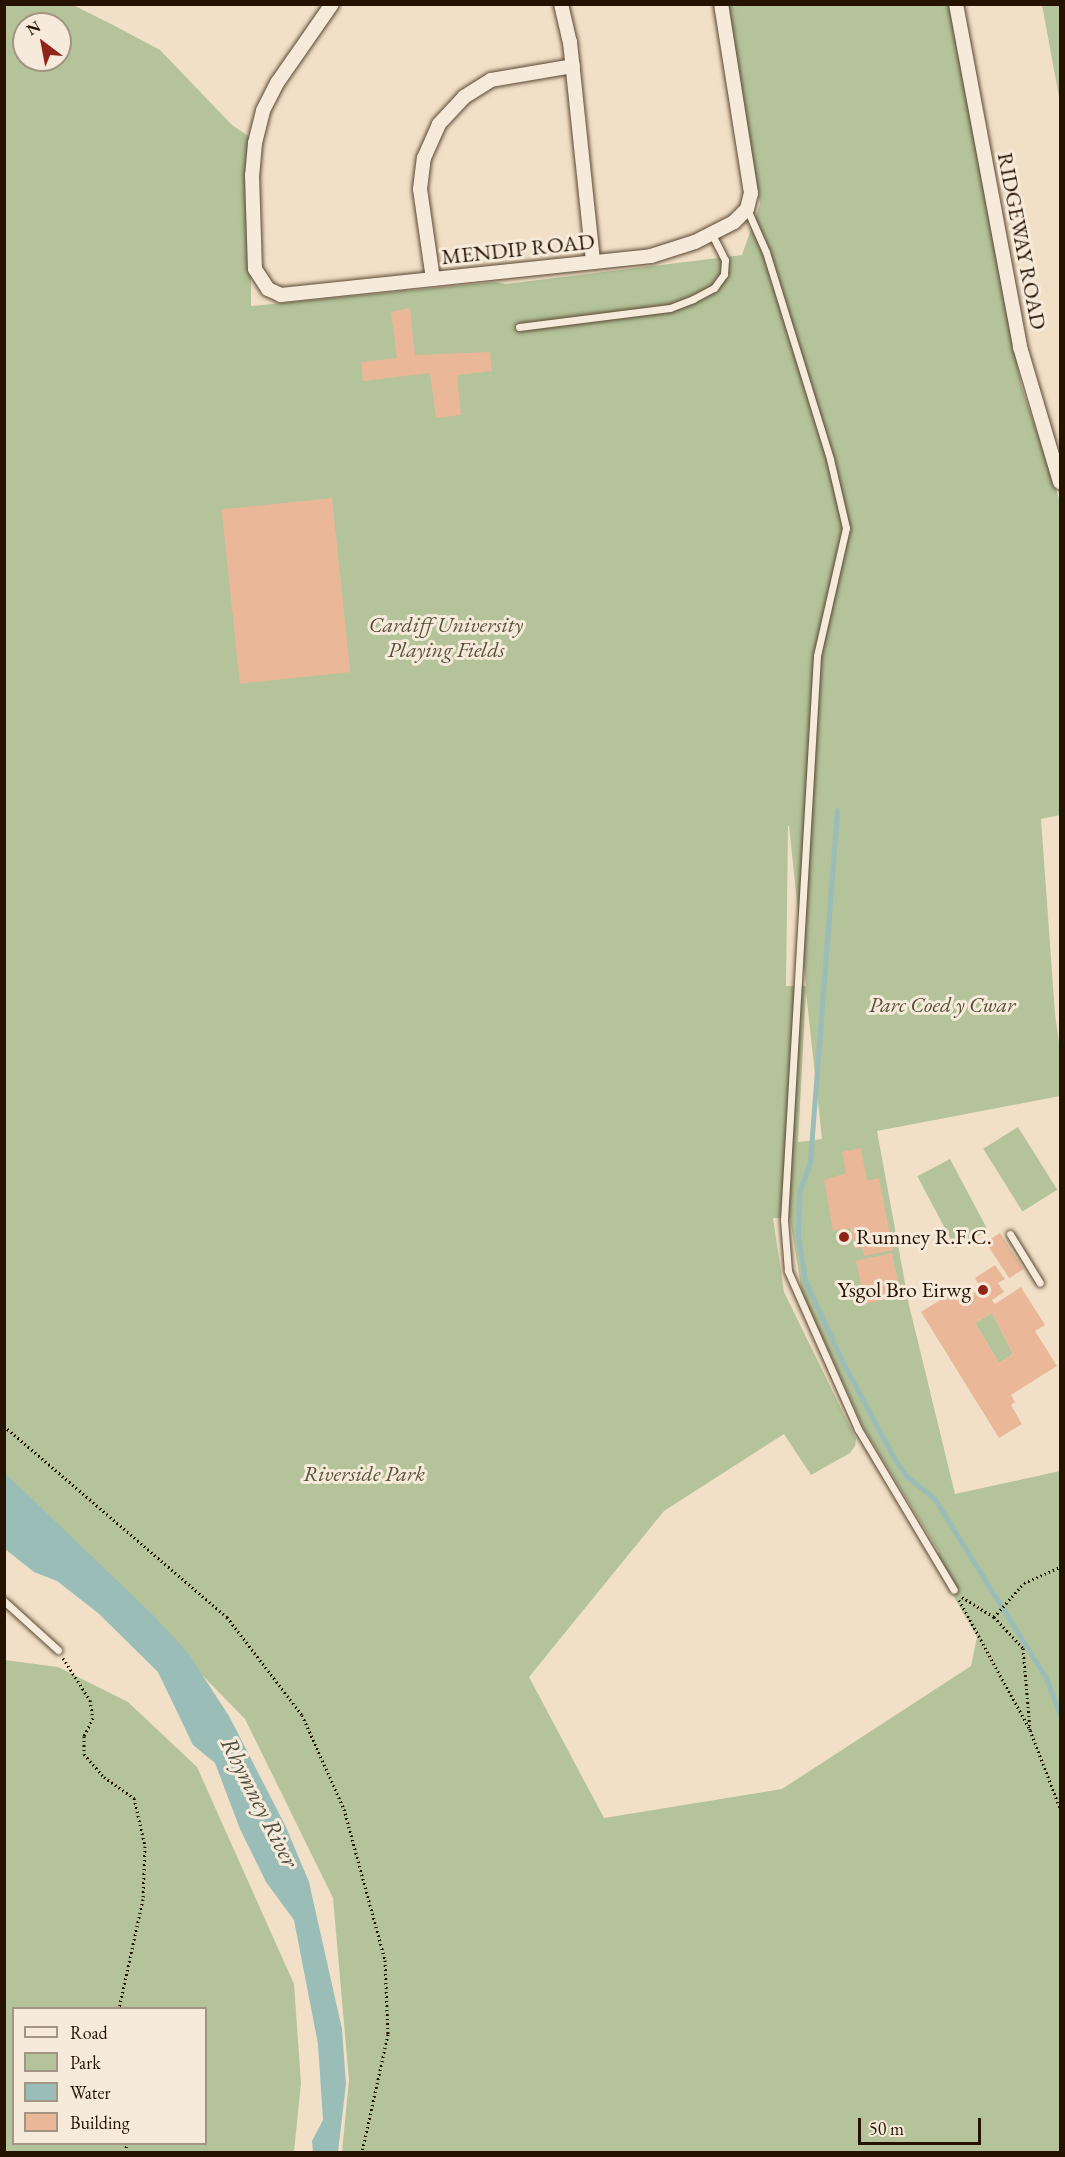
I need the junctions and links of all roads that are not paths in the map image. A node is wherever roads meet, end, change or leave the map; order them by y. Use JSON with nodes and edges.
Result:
{"nodes":[{"id":1,"x":332,"y":4,"type":"edge"},
{"id":2,"x":561,"y":4,"type":"edge"},
{"id":3,"x":721,"y":4,"type":"edge"},
{"id":4,"x":956,"y":4,"type":"edge"},
{"id":5,"x":573,"y":66,"type":"junction"},
{"id":6,"x":747,"y":209,"type":"junction"},
{"id":7,"x":712,"y":234,"type":"junction"},
{"id":8,"x":593,"y":261,"type":"junction"},
{"id":9,"x":433,"y":279,"type":"junction"},
{"id":10,"x":519,"y":327,"type":"dead end"},
{"id":11,"x":1060,"y":482,"type":"edge"},
{"id":12,"x":1010,"y":1234,"type":"dead end"},
{"id":13,"x":1040,"y":1283,"type":"dead end"},
{"id":14,"x":954,"y":1590,"type":"road end"},
{"id":15,"x":4,"y":1601,"type":"edge"},
{"id":16,"x":58,"y":1650,"type":"road end"}],
"edges":[{"from":1,"to":9,"type":"street","name":"MENDIP ROAD"},
{"from":2,"to":5,"type":"street"},
{"from":3,"to":6,"type":"street"},
{"from":4,"to":11,"type":"street","name":"RIDGEWAY ROAD"},
{"from":5,"to":8,"type":"street"},
{"from":5,"to":9,"type":"street"},
{"from":6,"to":7,"type":"street","name":"MENDIP ROAD"},
{"from":6,"to":14,"type":"lane"},
{"from":7,"to":8,"type":"street","name":"MENDIP ROAD"},
{"from":7,"to":10,"type":"lane"},
{"from":8,"to":9,"type":"street","name":"MENDIP ROAD"},
{"from":12,"to":13,"type":"lane"},
{"from":15,"to":16,"type":"lane"}]}
